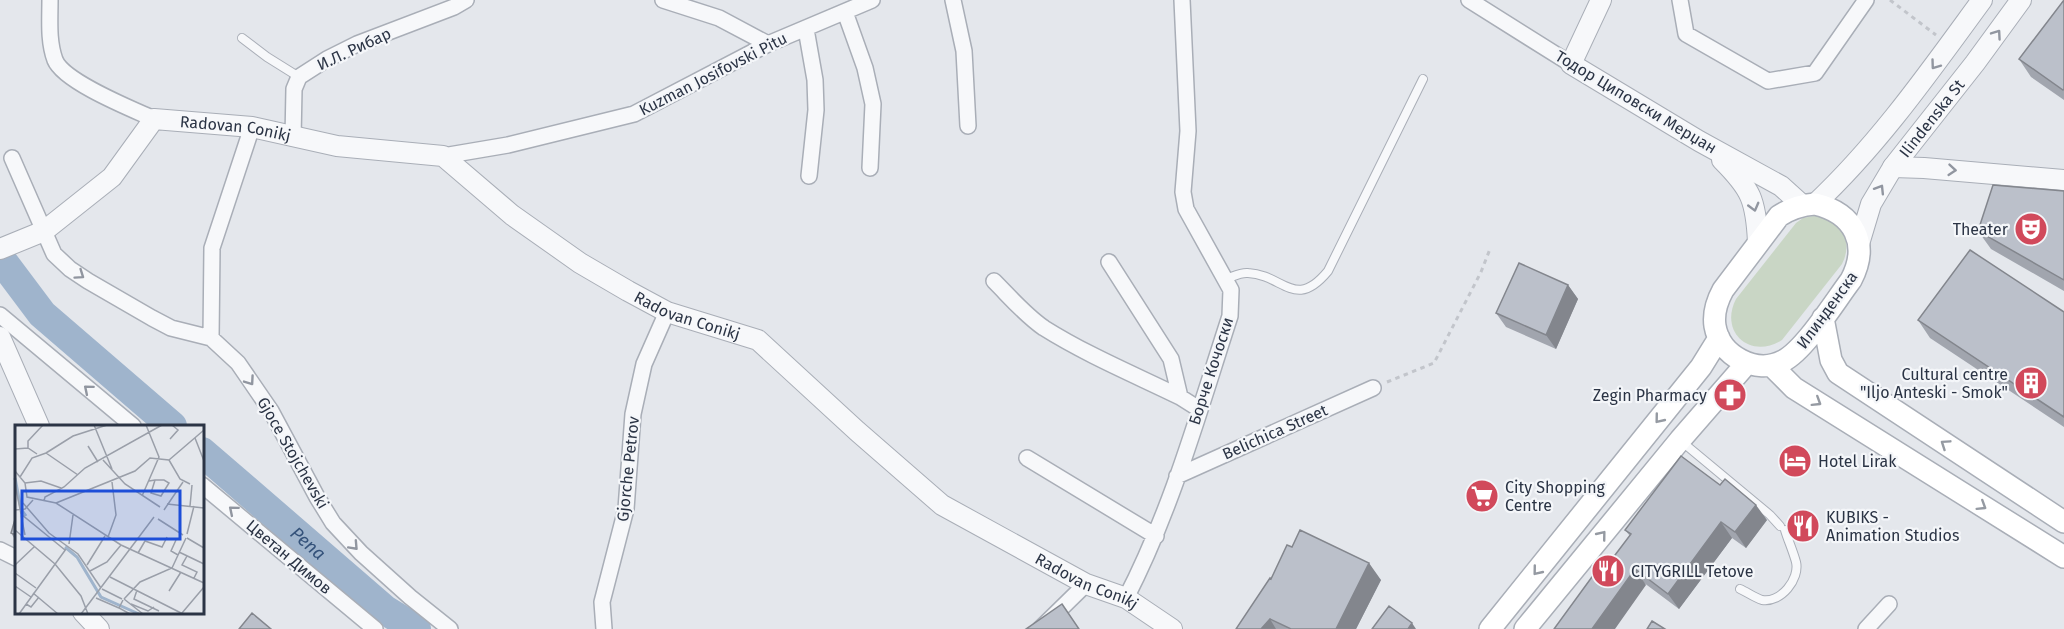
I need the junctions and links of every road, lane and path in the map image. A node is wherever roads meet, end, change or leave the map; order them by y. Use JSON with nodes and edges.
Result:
{"nodes":[{"id":1,"x":50,"y":0,"type":"edge"},
{"id":2,"x":466,"y":0,"type":"edge"},
{"id":3,"x":663,"y":0,"type":"edge"},
{"id":4,"x":872,"y":0,"type":"edge"},
{"id":5,"x":953,"y":0,"type":"edge"},
{"id":6,"x":1182,"y":0,"type":"edge"},
{"id":7,"x":1469,"y":0,"type":"edge"},
{"id":8,"x":1601,"y":0,"type":"edge"},
{"id":9,"x":1680,"y":0,"type":"edge"},
{"id":10,"x":1866,"y":0,"type":"edge"},
{"id":11,"x":1890,"y":0,"type":"edge"},
{"id":12,"x":1982,"y":0,"type":"edge"},
{"id":13,"x":2020,"y":0,"type":"edge"},
{"id":14,"x":845,"y":12,"type":"junction"},
{"id":15,"x":806,"y":29,"type":"junction"},
{"id":16,"x":242,"y":38,"type":"dead end"},
{"id":17,"x":1953,"y":40,"type":"junction"},
{"id":18,"x":768,"y":44,"type":"junction"},
{"id":19,"x":1981,"y":56,"type":"junction"},
{"id":20,"x":1571,"y":64,"type":"junction"},
{"id":21,"x":299,"y":77,"type":"junction"},
{"id":22,"x":1423,"y":79,"type":"dead end"},
{"id":23,"x":154,"y":119,"type":"junction"},
{"id":24,"x":968,"y":126,"type":"dead end"},
{"id":25,"x":252,"y":128,"type":"junction"},
{"id":26,"x":293,"y":138,"type":"junction"},
{"id":27,"x":1709,"y":147,"type":"junction"},
{"id":28,"x":443,"y":156,"type":"junction"},
{"id":29,"x":12,"y":158,"type":"dead end"},
{"id":30,"x":1893,"y":167,"type":"junction"},
{"id":31,"x":870,"y":168,"type":"dead end"},
{"id":32,"x":809,"y":176,"type":"dead end"},
{"id":33,"x":2064,"y":180,"type":"edge"},
{"id":34,"x":1808,"y":205,"type":"junction"},
{"id":35,"x":44,"y":231,"type":"junction"},
{"id":36,"x":1758,"y":242,"type":"junction"},
{"id":37,"x":1859,"y":244,"type":"junction"},
{"id":38,"x":6,"y":247,"type":"edge"},
{"id":39,"x":1490,"y":249,"type":"dead end"},
{"id":40,"x":1108,"y":262,"type":"dead end"},
{"id":41,"x":1225,"y":279,"type":"junction"},
{"id":42,"x":994,"y":281,"type":"dead end"},
{"id":43,"x":667,"y":312,"type":"junction"},
{"id":44,"x":0,"y":315,"type":"edge"},
{"id":45,"x":1823,"y":318,"type":"junction"},
{"id":46,"x":0,"y":337,"type":"edge"},
{"id":47,"x":211,"y":338,"type":"junction"},
{"id":48,"x":1719,"y":338,"type":"junction"},
{"id":49,"x":1747,"y":363,"type":"junction"},
{"id":50,"x":1772,"y":366,"type":"junction"},
{"id":51,"x":1373,"y":388,"type":"joint"},
{"id":52,"x":1180,"y":397,"type":"junction"},
{"id":53,"x":1200,"y":409,"type":"junction"},
{"id":54,"x":39,"y":425,"type":"edge"},
{"id":55,"x":132,"y":425,"type":"edge"},
{"id":56,"x":1680,"y":440,"type":"junction"},
{"id":57,"x":1027,"y":458,"type":"dead end"},
{"id":58,"x":1177,"y":476,"type":"junction"},
{"id":59,"x":204,"y":487,"type":"edge"},
{"id":60,"x":2064,"y":522,"type":"edge"},
{"id":61,"x":1156,"y":536,"type":"junction"},
{"id":62,"x":0,"y":550,"type":"edge"},
{"id":63,"x":2064,"y":557,"type":"edge"},
{"id":64,"x":15,"y":558,"type":"edge"},
{"id":65,"x":1086,"y":584,"type":"junction"},
{"id":66,"x":1740,"y":589,"type":"dead end"},
{"id":67,"x":1126,"y":598,"type":"junction"},
{"id":68,"x":1889,"y":604,"type":"dead end"},
{"id":69,"x":85,"y":614,"type":"edge"},
{"id":70,"x":99,"y":629,"type":"edge"},
{"id":71,"x":375,"y":629,"type":"edge"},
{"id":72,"x":450,"y":629,"type":"edge"},
{"id":73,"x":604,"y":629,"type":"edge"},
{"id":74,"x":1040,"y":629,"type":"edge"},
{"id":75,"x":1172,"y":629,"type":"edge"},
{"id":76,"x":1490,"y":629,"type":"edge"},
{"id":77,"x":1525,"y":629,"type":"edge"},
{"id":78,"x":1866,"y":629,"type":"edge"}],
"edges":[{"from":1,"to":23,"type":"street"},
{"from":2,"to":21,"type":"street","name":"И.Л. Рибар"},
{"from":3,"to":18,"type":"street"},
{"from":4,"to":14,"type":"street","name":"Kuzman Josifovski Pitu"},
{"from":5,"to":24,"type":"street"},
{"from":6,"to":41,"type":"street","name":"Борче Кочоски"},
{"from":7,"to":20,"type":"street","name":"Тодор Циповски Мерџан"},
{"from":8,"to":20,"type":"street"},
{"from":9,"to":10,"type":"street"},
{"from":11,"to":17,"type":"path"},
{"from":12,"to":17,"type":"street","name":"Ilindenska St"},
{"from":19,"to":13,"type":"street","name":"Ilindenska St","one_way":true},
{"from":14,"to":15,"type":"street","name":"Kuzman Josifovski Pitu"},
{"from":14,"to":31,"type":"street"},
{"from":15,"to":18,"type":"street","name":"Kuzman Josifovski Pitu"},
{"from":15,"to":32,"type":"street"},
{"from":16,"to":21,"type":"lane"},
{"from":17,"to":19,"type":"street"},
{"from":17,"to":34,"type":"street","name":"Ilindenska St","one_way":true},
{"from":18,"to":28,"type":"street","name":"Kuzman Josifovski Pitu"},
{"from":19,"to":30,"type":"street","name":"Ilindenska St"},
{"from":20,"to":27,"type":"street","name":"Тодор Циповски Мерџан"},
{"from":21,"to":26,"type":"street","name":"И.Л. Рибар"},
{"from":22,"to":41,"type":"lane"},
{"from":23,"to":25,"type":"street","name":"Radovan Conikj"},
{"from":23,"to":35,"type":"street"},
{"from":25,"to":26,"type":"street","name":"Radovan Conikj"},
{"from":25,"to":47,"type":"street"},
{"from":26,"to":28,"type":"street","name":"Radovan Conikj"},
{"from":27,"to":34,"type":"street","name":"Тодор Циповски Мерџан"},
{"from":27,"to":36,"type":"street","one_way":true},
{"from":28,"to":43,"type":"street","name":"Radovan Conikj"},
{"from":29,"to":35,"type":"street","name":"Gjoce Stojchevski"},
{"from":30,"to":33,"type":"street","one_way":true},
{"from":37,"to":30,"type":"street","name":"Ilindenska St","one_way":true},
{"from":34,"to":36,"type":"main road"},
{"from":34,"to":37,"type":"main road"},
{"from":35,"to":38,"type":"street"},
{"from":35,"to":47,"type":"street","name":"Gjoce Stojchevski","one_way":true},
{"from":36,"to":48,"type":"main road"},
{"from":37,"to":45,"type":"main road","name":"Илинденска"},
{"from":39,"to":51,"type":"path"},
{"from":40,"to":52,"type":"street"},
{"from":41,"to":53,"type":"street","name":"Борче Кочоски"},
{"from":42,"to":52,"type":"street"},
{"from":43,"to":65,"type":"street","name":"Radovan Conikj"},
{"from":43,"to":73,"type":"street","name":"Gjorche Petrov"},
{"from":55,"to":44,"type":"street","one_way":true},
{"from":45,"to":50,"type":"main road","name":"Илинденска"},
{"from":60,"to":45,"type":"main road","one_way":true},
{"from":46,"to":54,"type":"street"},
{"from":47,"to":72,"type":"street","name":"Gjoce Stojchevski","one_way":true},
{"from":48,"to":49,"type":"main road"},
{"from":48,"to":76,"type":"main road","one_way":true},
{"from":49,"to":50,"type":"main road"},
{"from":49,"to":56,"type":"main road"},
{"from":50,"to":63,"type":"main road","one_way":true},
{"from":51,"to":58,"type":"street","name":"Belichica Street"},
{"from":52,"to":53,"type":"street"},
{"from":53,"to":58,"type":"street","name":"Борче Кочоски"},
{"from":56,"to":66,"type":"lane"},
{"from":77,"to":56,"type":"main road","one_way":true},
{"from":57,"to":61,"type":"street"},
{"from":58,"to":61,"type":"street","name":"Борче Кочоски"},
{"from":71,"to":59,"type":"street","name":"Цветан Димов","one_way":true},
{"from":61,"to":67,"type":"street","name":"Борче Кочоски"},
{"from":62,"to":64,"type":"street"},
{"from":65,"to":67,"type":"street","name":"Radovan Conikj"},
{"from":65,"to":74,"type":"street"},
{"from":67,"to":75,"type":"street","name":"Radovan Conikj"},
{"from":68,"to":78,"type":"street"},
{"from":69,"to":70,"type":"street"}]}
